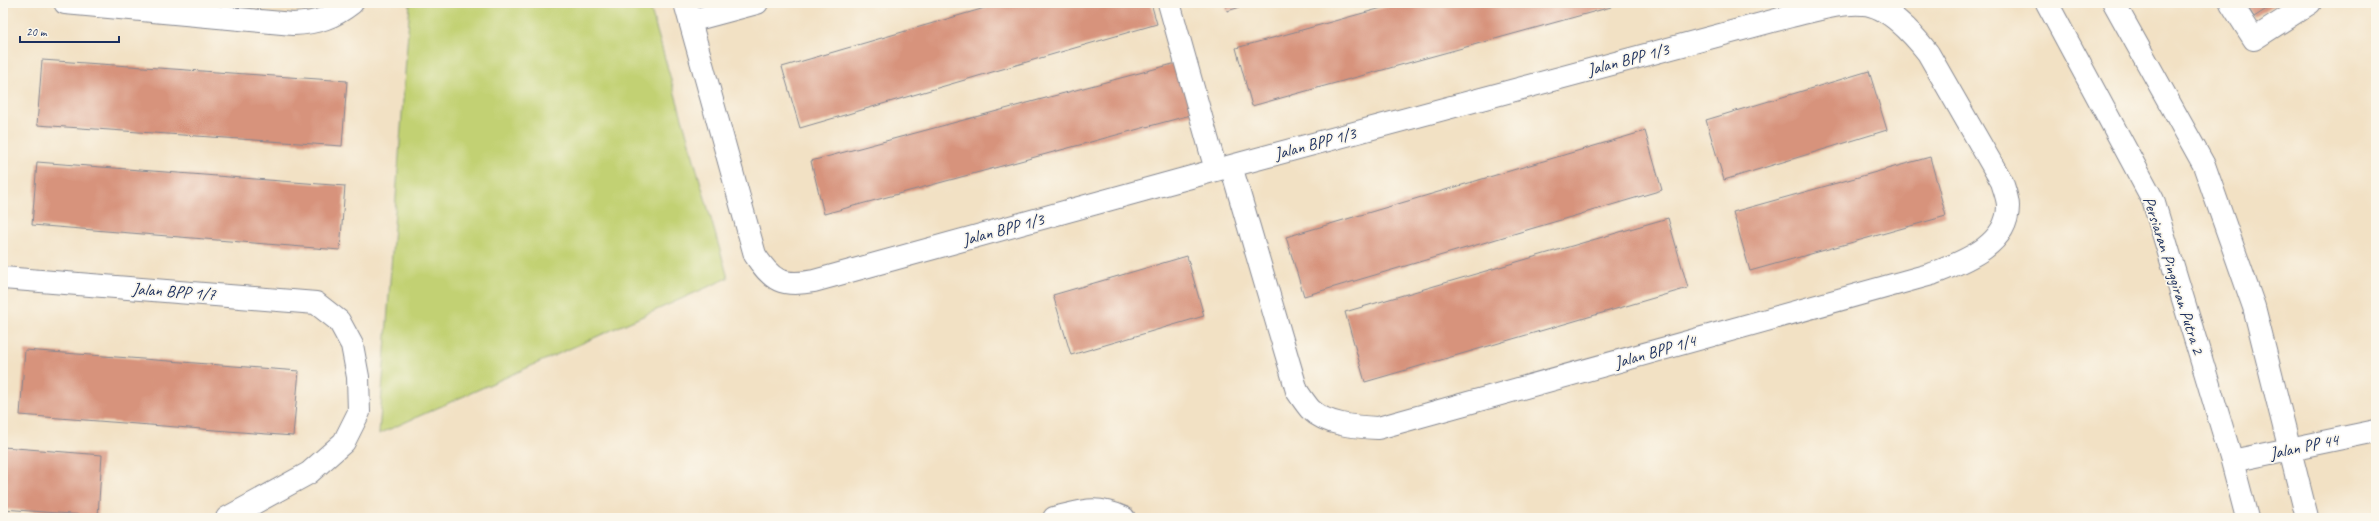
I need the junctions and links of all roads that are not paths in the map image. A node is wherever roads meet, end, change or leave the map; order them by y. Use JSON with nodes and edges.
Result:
{"nodes":[{"id":1,"x":65,"y":3,"type":"edge"},
{"id":2,"x":352,"y":3,"type":"edge"},
{"id":3,"x":757,"y":3,"type":"edge"},
{"id":4,"x":1169,"y":3,"type":"edge"},
{"id":5,"x":2047,"y":3,"type":"edge"},
{"id":6,"x":2114,"y":3,"type":"edge"},
{"id":7,"x":2231,"y":3,"type":"edge"},
{"id":8,"x":2310,"y":3,"type":"edge"},
{"id":9,"x":1852,"y":4,"type":"edge"},
{"id":10,"x":688,"y":12,"type":"edge"},
{"id":11,"x":1224,"y":168,"type":"junction"},
{"id":12,"x":1932,"y":274,"type":"joint"},
{"id":13,"x":3,"y":278,"type":"edge"},
{"id":14,"x":2376,"y":431,"type":"edge"},
{"id":15,"x":2290,"y":448,"type":"junction"},
{"id":16,"x":2232,"y":461,"type":"junction"},
{"id":17,"x":227,"y":518,"type":"edge"},
{"id":18,"x":1054,"y":518,"type":"edge"},
{"id":19,"x":1124,"y":518,"type":"edge"},
{"id":20,"x":2247,"y":518,"type":"edge"},
{"id":21,"x":2307,"y":518,"type":"edge"}],
"edges":[{"from":1,"to":2,"type":"street"},
{"from":3,"to":10,"type":"street"},
{"from":4,"to":11,"type":"street","name":"Jalan BPP 1/4"},
{"from":5,"to":16,"type":"street","name":"Persiaran Pinggiran Putra 2"},
{"from":6,"to":15,"type":"street"},
{"from":7,"to":8,"type":"street"},
{"from":9,"to":11,"type":"street","name":"Jalan BPP 1/3"},
{"from":9,"to":12,"type":"street","name":"Jalan BPP 1/3"},
{"from":10,"to":11,"type":"street","name":"Jalan BPP 1/3"},
{"from":11,"to":12,"type":"street","name":"Jalan BPP 1/4"},
{"from":13,"to":17,"type":"street","name":"Jalan BPP 1/7"},
{"from":14,"to":15,"type":"street","name":"Jalan PP 44"},
{"from":15,"to":16,"type":"street","name":"Jalan PP 44"},
{"from":15,"to":21,"type":"street"},
{"from":16,"to":20,"type":"street","name":"Persiaran Pinggiran Putra 2"},
{"from":18,"to":19,"type":"street"}]}
